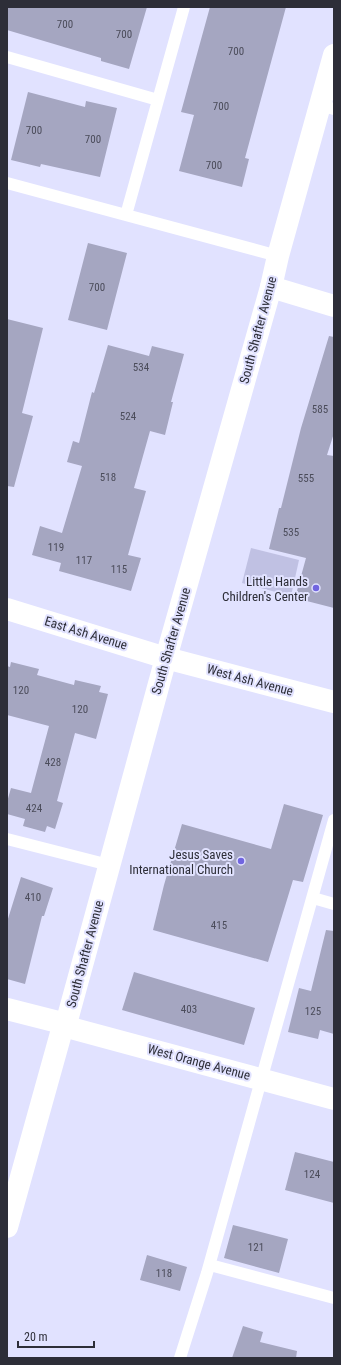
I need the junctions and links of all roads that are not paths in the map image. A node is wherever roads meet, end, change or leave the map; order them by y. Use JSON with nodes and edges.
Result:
{"nodes":[{"id":1,"x":184,"y":7,"type":"edge"},
{"id":2,"x":334,"y":55,"type":"edge"},
{"id":3,"x":7,"y":57,"type":"edge"},
{"id":4,"x":158,"y":100,"type":"junction"},
{"id":5,"x":327,"y":107,"type":"edge"},
{"id":6,"x":7,"y":184,"type":"edge"},
{"id":7,"x":126,"y":216,"type":"junction"},
{"id":8,"x":278,"y":256,"type":"junction"},
{"id":9,"x":271,"y":287,"type":"junction"},
{"id":10,"x":334,"y":306,"type":"edge"},
{"id":11,"x":7,"y":609,"type":"edge"},
{"id":12,"x":166,"y":658,"type":"junction"},
{"id":13,"x":334,"y":702,"type":"edge"},
{"id":14,"x":334,"y":820,"type":"edge"},
{"id":15,"x":7,"y":839,"type":"edge"},
{"id":16,"x":109,"y":865,"type":"junction"},
{"id":17,"x":313,"y":898,"type":"junction"},
{"id":18,"x":334,"y":904,"type":"edge"},
{"id":19,"x":7,"y":1008,"type":"edge"},
{"id":20,"x":64,"y":1025,"type":"junction"},
{"id":21,"x":262,"y":1079,"type":"junction"},
{"id":22,"x":334,"y":1099,"type":"edge"},
{"id":23,"x":7,"y":1227,"type":"edge"},
{"id":24,"x":210,"y":1264,"type":"junction"},
{"id":25,"x":334,"y":1298,"type":"edge"},
{"id":26,"x":180,"y":1358,"type":"edge"}],
"edges":[{"from":1,"to":4,"type":"lane"},
{"from":2,"to":5,"type":"main road","name":"South Shafter Avenue"},
{"from":3,"to":4,"type":"lane"},
{"from":4,"to":7,"type":"lane"},
{"from":5,"to":8,"type":"main road","name":"South Shafter Avenue"},
{"from":6,"to":7,"type":"lane"},
{"from":7,"to":8,"type":"lane"},
{"from":8,"to":9,"type":"main road","name":"South Shafter Avenue"},
{"from":9,"to":10,"type":"main road"},
{"from":9,"to":12,"type":"main road","name":"South Shafter Avenue"},
{"from":11,"to":12,"type":"main road","name":"East Ash Avenue"},
{"from":12,"to":13,"type":"main road","name":"West Ash Avenue"},
{"from":12,"to":16,"type":"main road","name":"South Shafter Avenue"},
{"from":14,"to":17,"type":"lane"},
{"from":15,"to":16,"type":"lane"},
{"from":16,"to":20,"type":"main road","name":"South Shafter Avenue"},
{"from":17,"to":18,"type":"lane"},
{"from":17,"to":21,"type":"lane"},
{"from":19,"to":20,"type":"main road","name":"West Orange Avenue"},
{"from":20,"to":21,"type":"main road","name":"West Orange Avenue"},
{"from":20,"to":23,"type":"main road","name":"South Shafter Avenue"},
{"from":21,"to":22,"type":"main road","name":"West Orange Avenue"},
{"from":21,"to":24,"type":"lane"},
{"from":24,"to":25,"type":"lane"},
{"from":24,"to":26,"type":"lane"}]}
